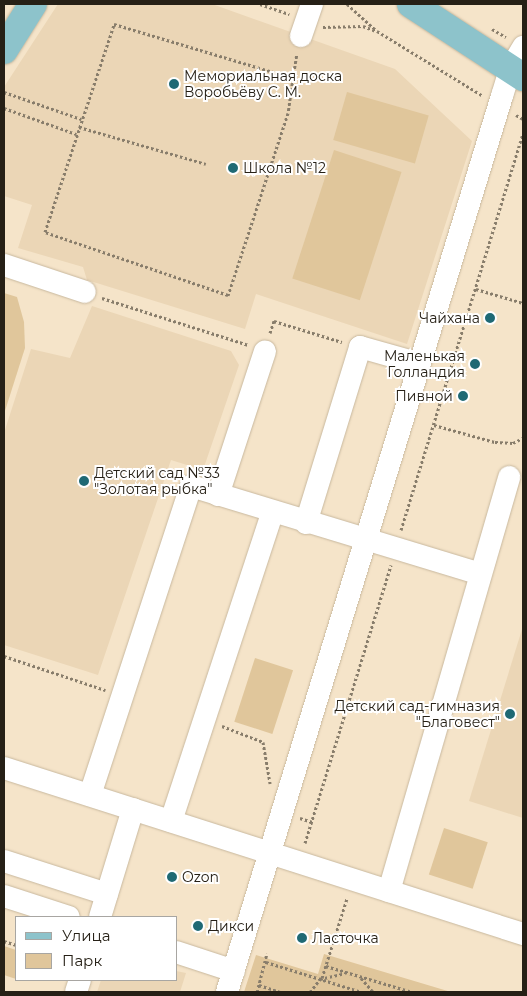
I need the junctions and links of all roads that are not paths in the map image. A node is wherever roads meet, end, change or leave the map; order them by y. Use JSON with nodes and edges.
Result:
{"nodes":[{"id":1,"x":34,"y":4,"type":"edge"},
{"id":2,"x":411,"y":4,"type":"edge"},
{"id":3,"x":4,"y":50,"type":"edge"},
{"id":4,"x":519,"y":64,"type":"edge"},
{"id":5,"x":4,"y":266,"type":"edge"},
{"id":6,"x":84,"y":292,"type":"road end"},
{"id":7,"x":265,"y":351,"type":"road end"},
{"id":8,"x":420,"y":364,"type":"junction"},
{"id":9,"x":509,"y":477,"type":"dead end"},
{"id":10,"x":218,"y":495,"type":"junction"},
{"id":11,"x":272,"y":513,"type":"junction"},
{"id":12,"x":306,"y":523,"type":"junction"},
{"id":13,"x":366,"y":540,"type":"junction"},
{"id":14,"x":480,"y":574,"type":"junction"},
{"id":15,"x":4,"y":768,"type":"edge"},
{"id":16,"x":90,"y":795,"type":"junction"},
{"id":17,"x":133,"y":809,"type":"junction"},
{"id":18,"x":171,"y":821,"type":"junction"},
{"id":19,"x":270,"y":853,"type":"junction"},
{"id":20,"x":4,"y":861,"type":"edge"},
{"id":21,"x":389,"y":891,"type":"junction"},
{"id":22,"x":107,"y":894,"type":"junction"},
{"id":23,"x":4,"y":896,"type":"edge"},
{"id":24,"x":66,"y":916,"type":"edge"},
{"id":25,"x":100,"y":916,"type":"edge"},
{"id":26,"x":523,"y":934,"type":"edge"},
{"id":27,"x":178,"y":953,"type":"edge"},
{"id":28,"x":234,"y":971,"type":"junction"},
{"id":29,"x":228,"y":992,"type":"edge"}],
"edges":[{"from":1,"to":3,"type":"main road"},
{"from":2,"to":4,"type":"main road"},
{"from":4,"to":8,"type":"street"},
{"from":5,"to":6,"type":"street"},
{"from":7,"to":10,"type":"street"},
{"from":8,"to":12,"type":"street"},
{"from":8,"to":13,"type":"street"},
{"from":9,"to":14,"type":"street"},
{"from":10,"to":11,"type":"street"},
{"from":10,"to":16,"type":"street"},
{"from":11,"to":12,"type":"street"},
{"from":11,"to":18,"type":"street"},
{"from":12,"to":13,"type":"street"},
{"from":13,"to":14,"type":"street"},
{"from":13,"to":19,"type":"street"},
{"from":14,"to":21,"type":"street"},
{"from":15,"to":16,"type":"street"},
{"from":16,"to":17,"type":"street"},
{"from":17,"to":18,"type":"street"},
{"from":17,"to":22,"type":"street"},
{"from":18,"to":19,"type":"street"},
{"from":19,"to":21,"type":"street"},
{"from":19,"to":28,"type":"street"},
{"from":20,"to":22,"type":"street"},
{"from":21,"to":26,"type":"street"},
{"from":22,"to":25,"type":"street"},
{"from":23,"to":24,"type":"street"},
{"from":27,"to":28,"type":"street"},
{"from":28,"to":29,"type":"street"}]}
